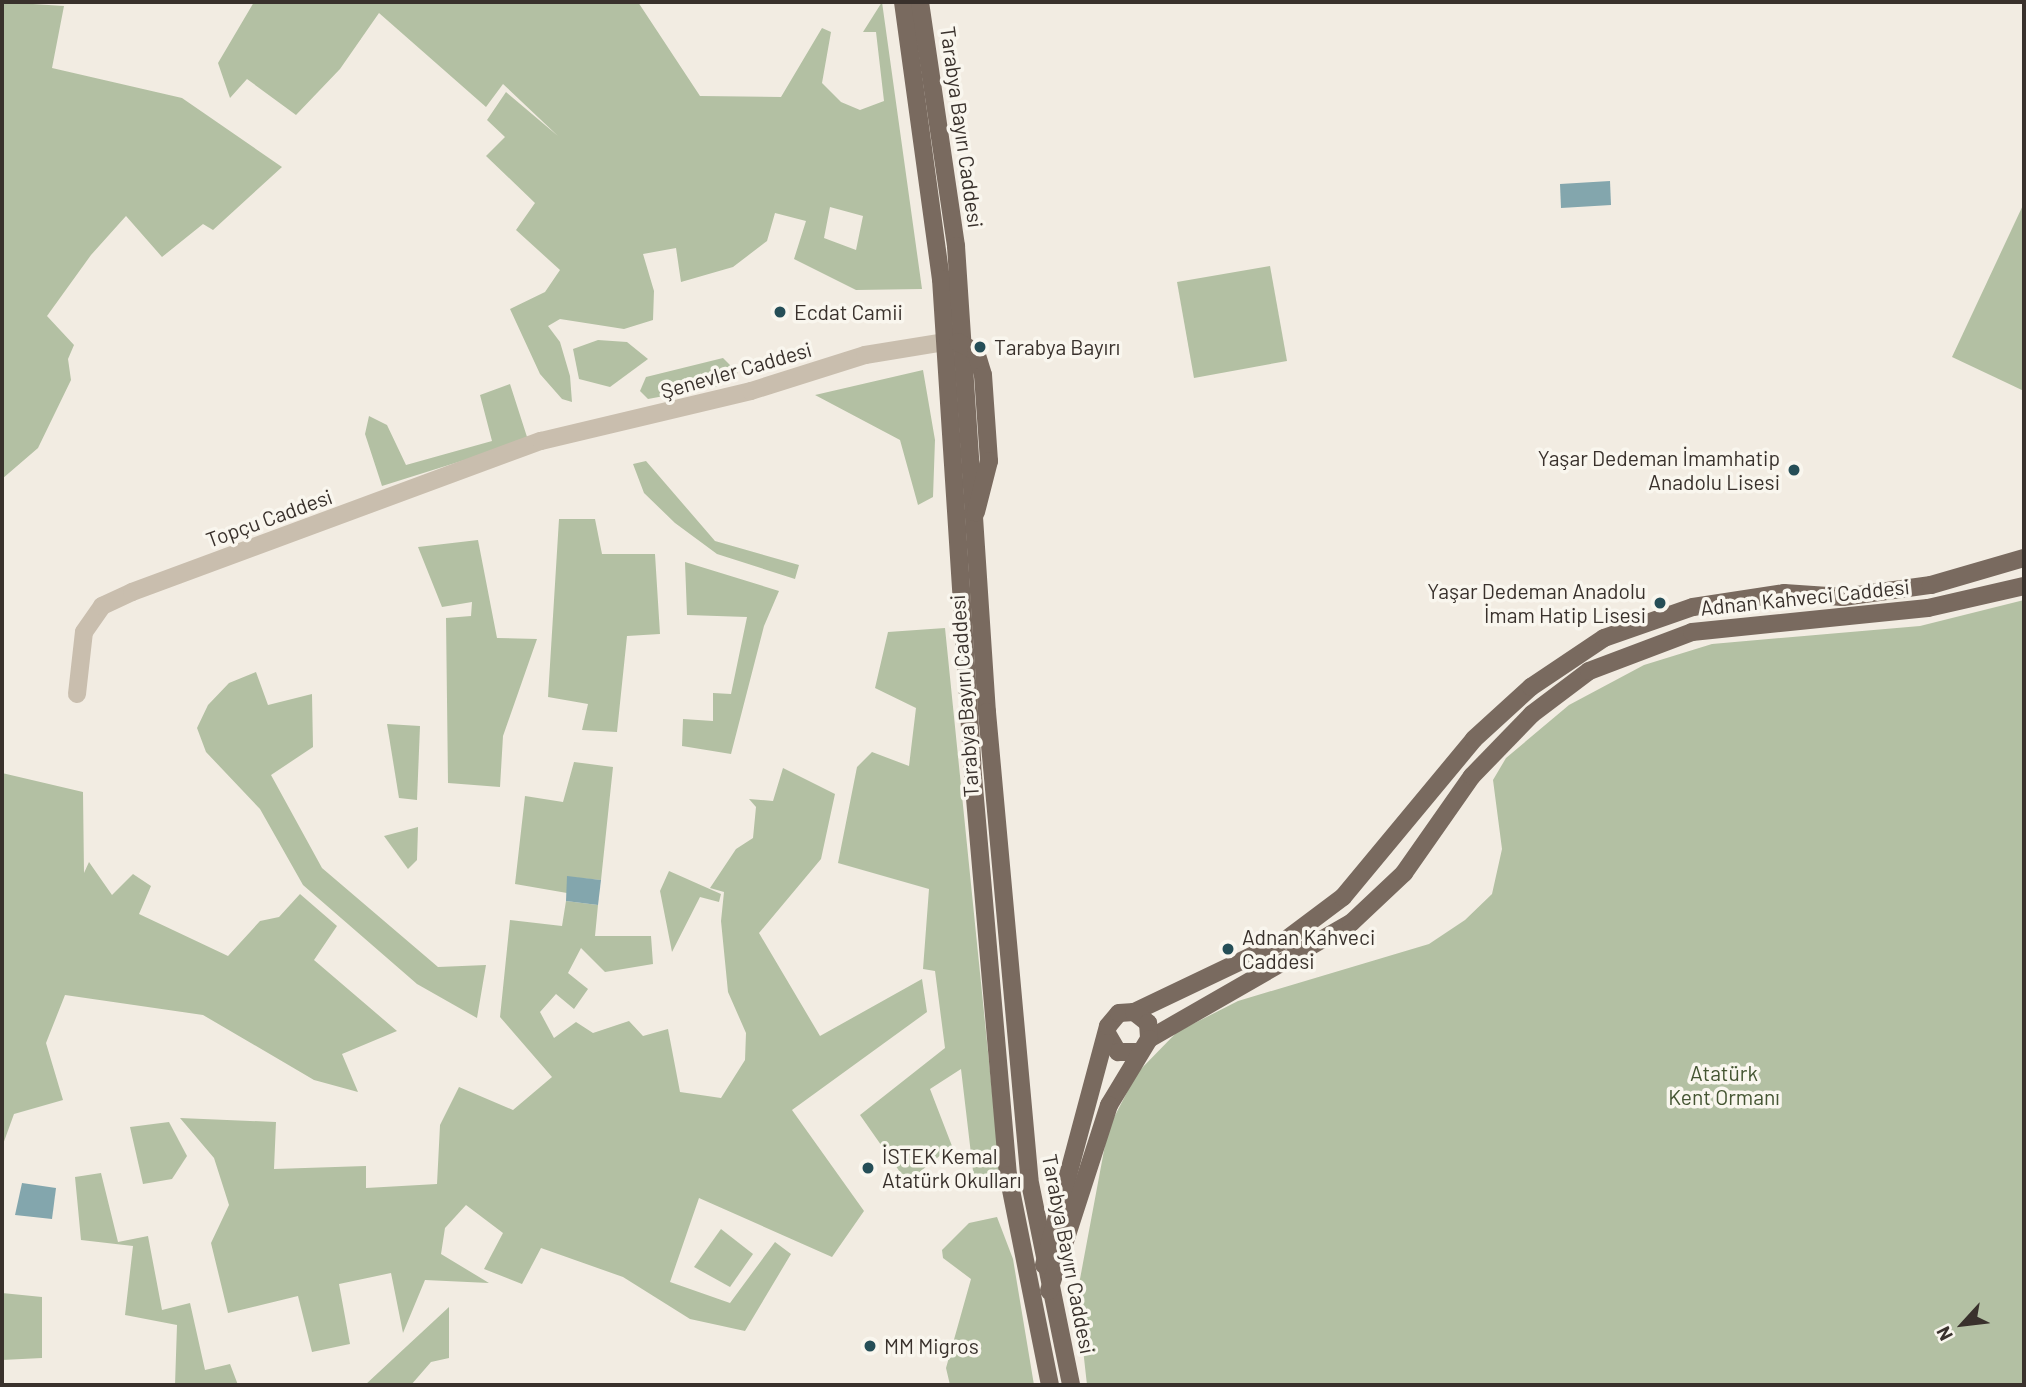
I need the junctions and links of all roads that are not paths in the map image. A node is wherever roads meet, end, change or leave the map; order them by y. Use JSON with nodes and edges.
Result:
{"nodes":[{"id":1,"x":903,"y":2,"type":"edge"},
{"id":2,"x":920,"y":2,"type":"edge"},
{"id":3,"x":944,"y":341,"type":"junction"},
{"id":4,"x":963,"y":343,"type":"junction"},
{"id":5,"x":541,"y":441,"type":"joint"},
{"id":6,"x":2024,"y":558,"type":"edge"},
{"id":7,"x":2024,"y":586,"type":"edge"},
{"id":8,"x":77,"y":694,"type":"dead end"},
{"id":9,"x":1135,"y":1012,"type":"junction"},
{"id":10,"x":1108,"y":1035,"type":"junction"},
{"id":11,"x":1144,"y":1046,"type":"junction"},
{"id":12,"x":1032,"y":1196,"type":"junction"},
{"id":13,"x":1063,"y":1197,"type":"junction"},
{"id":14,"x":1044,"y":1267,"type":"junction"},
{"id":15,"x":1049,"y":1290,"type":"junction"},
{"id":16,"x":1030,"y":1295,"type":"junction"},
{"id":17,"x":1050,"y":1385,"type":"edge"},
{"id":18,"x":1071,"y":1385,"type":"edge"}],
"edges":[{"from":1,"to":3,"type":"main road","name":"Tarabya Bayırı Caddesi"},
{"from":2,"to":4,"type":"main road","name":"Tarabya Bayırı Caddesi"},
{"from":3,"to":4,"type":"main road"},
{"from":3,"to":5,"type":"street","name":"Şenevler Caddesi"},
{"from":3,"to":16,"type":"main road","name":"Tarabya Bayırı Caddesi"},
{"from":4,"to":12,"type":"main road","name":"Tarabya Bayırı Caddesi"},
{"from":5,"to":8,"type":"street","name":"Topçu Caddesi"},
{"from":6,"to":9,"type":"main road","name":"Adnan Kahveci Caddesi"},
{"from":7,"to":11,"type":"main road","name":"Adnan Kahveci Caddesi"},
{"from":9,"to":10,"type":"main road"},
{"from":9,"to":11,"type":"main road"},
{"from":10,"to":11,"type":"main road"},
{"from":10,"to":13,"type":"main road"},
{"from":11,"to":15,"type":"main road"},
{"from":12,"to":13,"type":"main road"},
{"from":12,"to":14,"type":"main road","name":"Tarabya Bayırı Caddesi"},
{"from":13,"to":14,"type":"main road"},
{"from":14,"to":15,"type":"main road","name":"Tarabya Bayırı Caddesi"},
{"from":14,"to":16,"type":"main road"},
{"from":15,"to":18,"type":"main road","name":"Tarabya Bayırı Caddesi"},
{"from":16,"to":17,"type":"main road","name":"Tarabya Bayırı Caddesi"}]}
